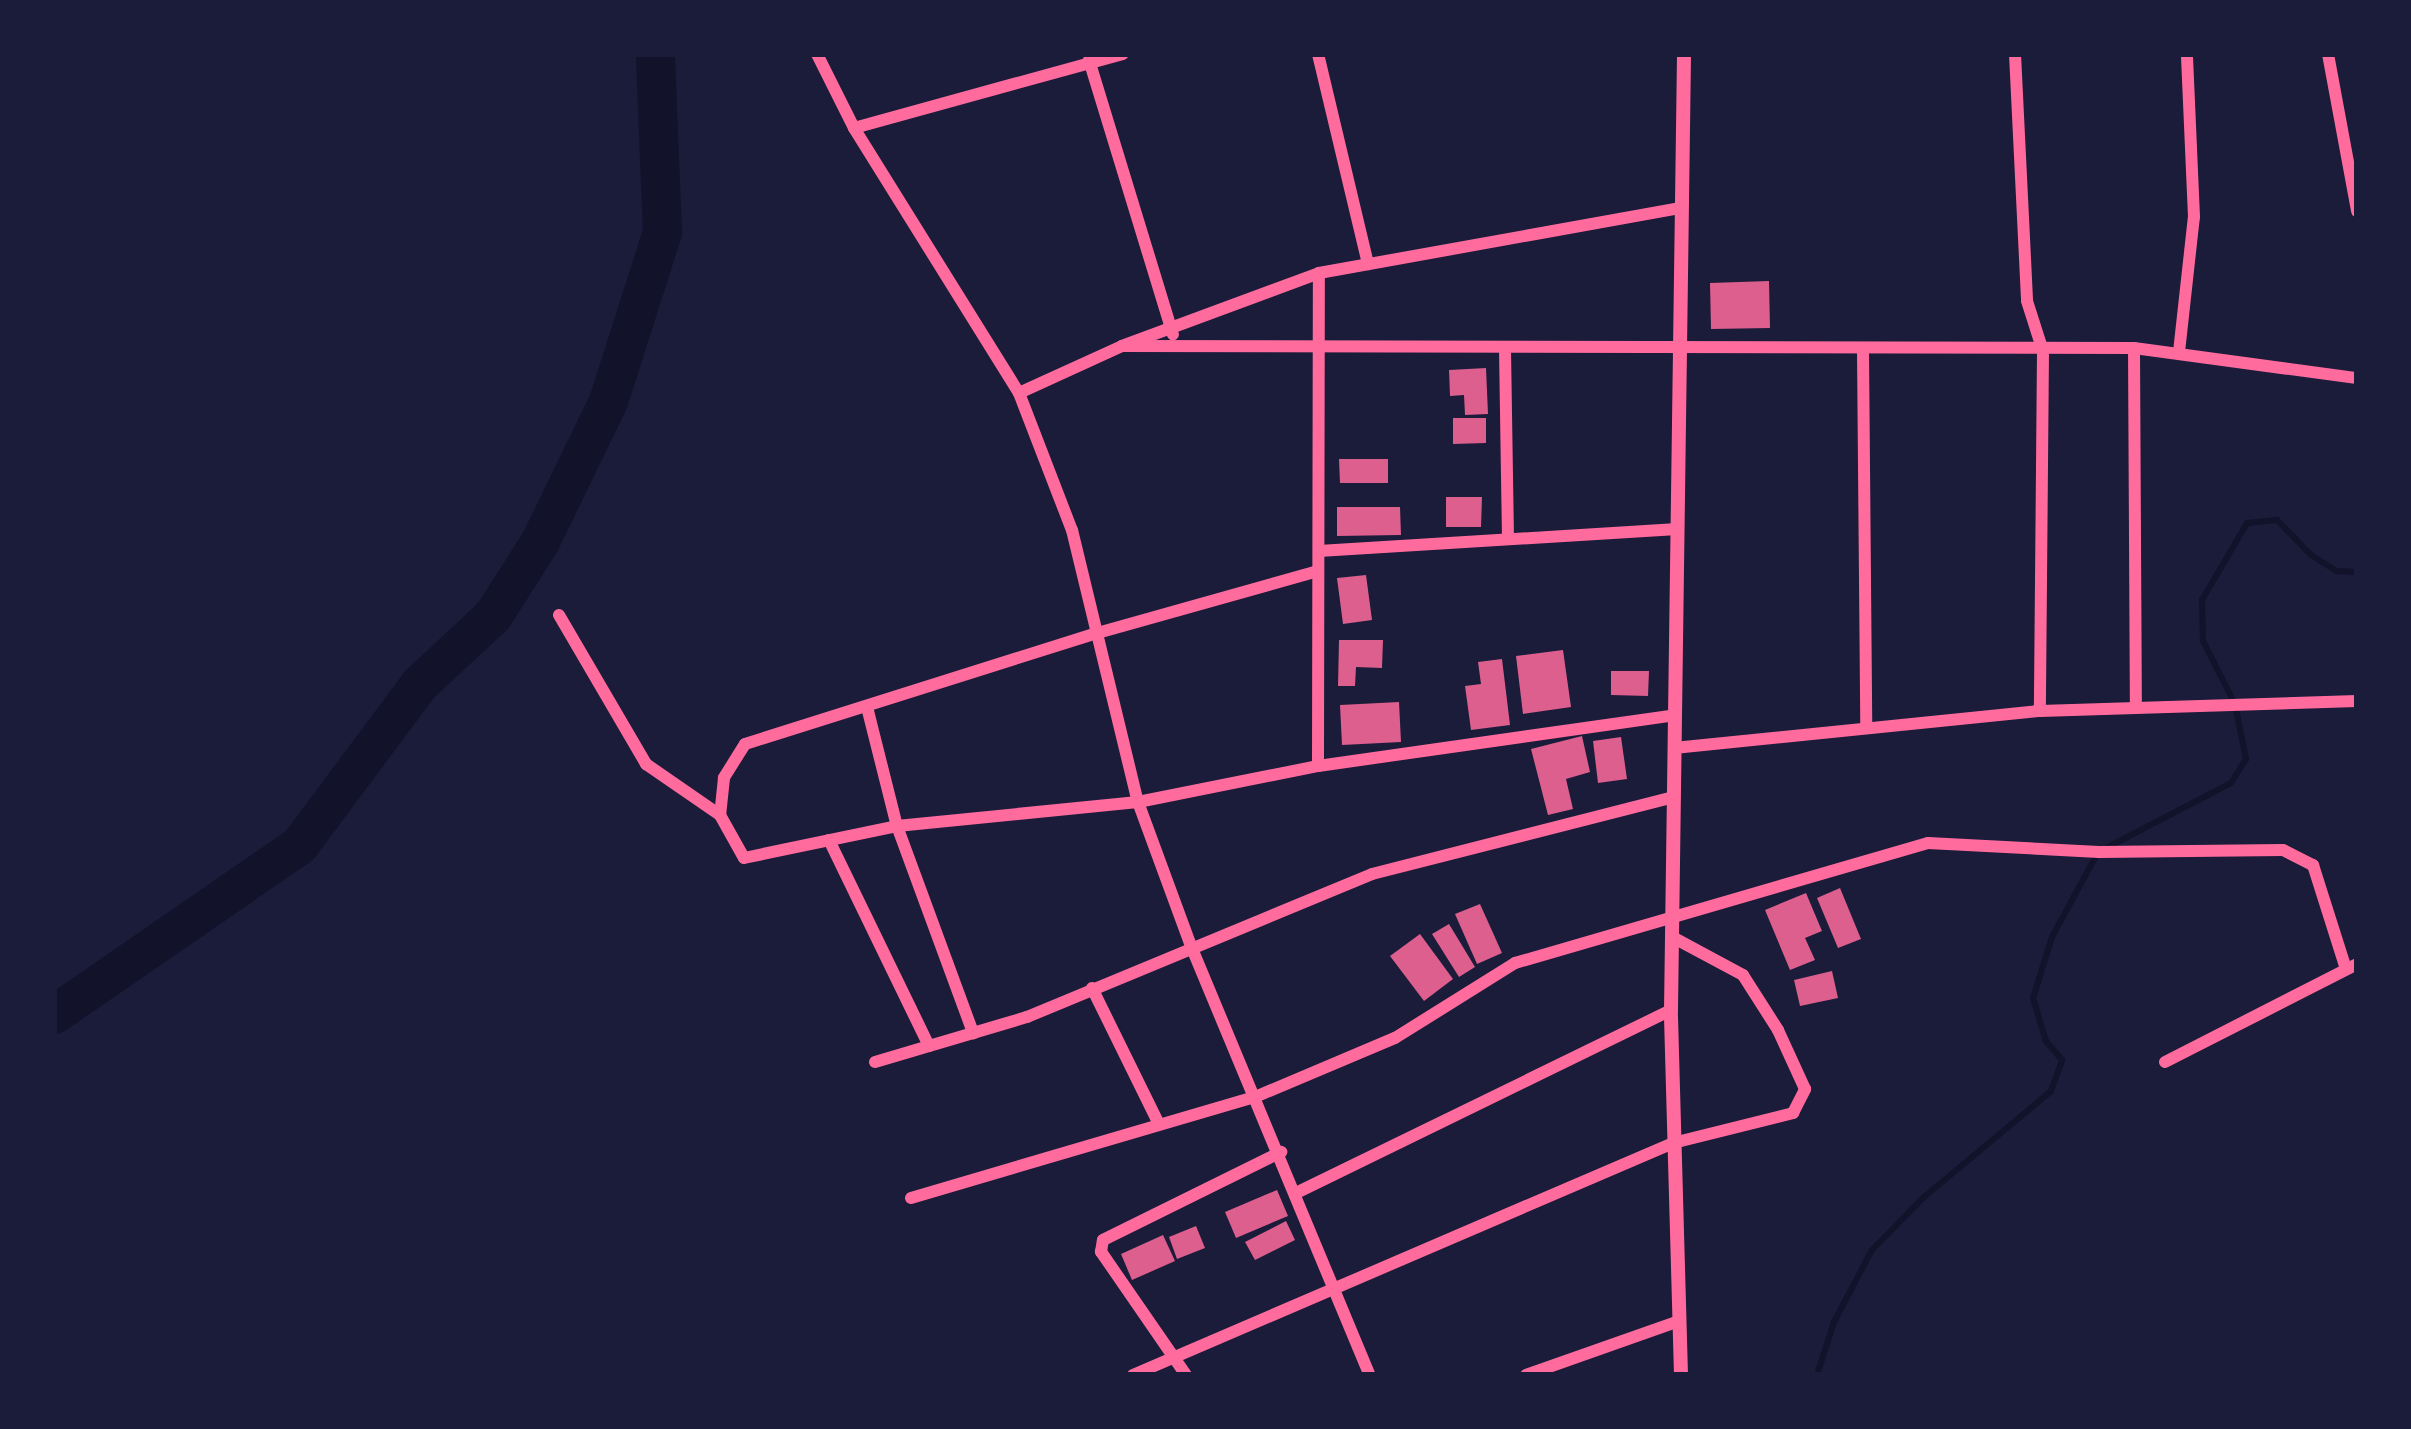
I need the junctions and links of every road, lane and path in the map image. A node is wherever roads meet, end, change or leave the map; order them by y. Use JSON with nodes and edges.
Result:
{"nodes":[{"id":1,"x":817,"y":54,"type":"edge"},
{"id":2,"x":1123,"y":54,"type":"edge"},
{"id":3,"x":1318,"y":54,"type":"edge"},
{"id":4,"x":1684,"y":54,"type":"edge"},
{"id":5,"x":2016,"y":54,"type":"edge"},
{"id":6,"x":2187,"y":54,"type":"edge"},
{"id":7,"x":2328,"y":54,"type":"edge"},
{"id":8,"x":1089,"y":60,"type":"junction"},
{"id":9,"x":854,"y":128,"type":"junction"},
{"id":10,"x":1682,"y":208,"type":"junction"},
{"id":11,"x":2357,"y":211,"type":"edge"},
{"id":12,"x":1368,"y":264,"type":"junction"},
{"id":13,"x":1319,"y":273,"type":"junction"},
{"id":14,"x":1171,"y":328,"type":"junction"},
{"id":15,"x":1122,"y":346,"type":"junction"},
{"id":16,"x":1177,"y":347,"type":"junction"},
{"id":17,"x":1321,"y":348,"type":"junction"},
{"id":18,"x":2134,"y":348,"type":"junction"},
{"id":19,"x":1505,"y":349,"type":"junction"},
{"id":20,"x":1680,"y":350,"type":"junction"},
{"id":21,"x":1863,"y":351,"type":"junction"},
{"id":22,"x":2043,"y":351,"type":"junction"},
{"id":23,"x":2179,"y":352,"type":"junction"},
{"id":24,"x":2357,"y":378,"type":"edge"},
{"id":25,"x":1019,"y":393,"type":"junction"},
{"id":26,"x":1677,"y":529,"type":"junction"},
{"id":27,"x":1508,"y":537,"type":"junction"},
{"id":28,"x":1319,"y":551,"type":"junction"},
{"id":29,"x":1318,"y":572,"type":"junction"},
{"id":30,"x":559,"y":615,"type":"dead end"},
{"id":31,"x":1097,"y":634,"type":"junction"},
{"id":32,"x":2357,"y":701,"type":"edge"},
{"id":33,"x":868,"y":707,"type":"junction"},
{"id":34,"x":2136,"y":708,"type":"junction"},
{"id":35,"x":2040,"y":711,"type":"junction"},
{"id":36,"x":1675,"y":715,"type":"junction"},
{"id":37,"x":1866,"y":727,"type":"junction"},
{"id":38,"x":1675,"y":748,"type":"junction"},
{"id":39,"x":1318,"y":766,"type":"junction"},
{"id":40,"x":1674,"y":797,"type":"junction"},
{"id":41,"x":1138,"y":802,"type":"junction"},
{"id":42,"x":720,"y":814,"type":"junction"},
{"id":43,"x":897,"y":826,"type":"junction"},
{"id":44,"x":829,"y":840,"type":"junction"},
{"id":45,"x":1674,"y":917,"type":"junction"},
{"id":46,"x":1674,"y":938,"type":"junction"},
{"id":47,"x":1191,"y":946,"type":"junction"},
{"id":48,"x":2352,"y":966,"type":"edge"},
{"id":49,"x":1093,"y":988,"type":"junction"},
{"id":50,"x":1671,"y":1010,"type":"junction"},
{"id":51,"x":973,"y":1033,"type":"junction"},
{"id":52,"x":929,"y":1046,"type":"junction"},
{"id":53,"x":875,"y":1062,"type":"dead end"},
{"id":54,"x":2164,"y":1062,"type":"dead end"},
{"id":55,"x":1256,"y":1096,"type":"junction"},
{"id":56,"x":1159,"y":1124,"type":"junction"},
{"id":57,"x":1673,"y":1142,"type":"junction"},
{"id":58,"x":1281,"y":1152,"type":"junction"},
{"id":59,"x":1296,"y":1193,"type":"junction"},
{"id":60,"x":911,"y":1198,"type":"dead end"},
{"id":61,"x":1334,"y":1287,"type":"junction"},
{"id":62,"x":1678,"y":1321,"type":"junction"},
{"id":63,"x":1172,"y":1354,"type":"junction"},
{"id":64,"x":1132,"y":1375,"type":"edge"},
{"id":65,"x":1186,"y":1375,"type":"edge"},
{"id":66,"x":1370,"y":1375,"type":"edge"},
{"id":67,"x":1526,"y":1375,"type":"edge"},
{"id":68,"x":1681,"y":1375,"type":"edge"}],
"edges":[{"from":1,"to":9,"type":"street"},
{"from":2,"to":8,"type":"street"},
{"from":3,"to":12,"type":"street"},
{"from":4,"to":10,"type":"street"},
{"from":5,"to":22,"type":"street"},
{"from":6,"to":23,"type":"street"},
{"from":7,"to":11,"type":"street"},
{"from":8,"to":9,"type":"street"},
{"from":8,"to":14,"type":"street"},
{"from":9,"to":25,"type":"street"},
{"from":10,"to":12,"type":"street"},
{"from":10,"to":20,"type":"street"},
{"from":12,"to":13,"type":"street"},
{"from":13,"to":14,"type":"street"},
{"from":13,"to":17,"type":"street"},
{"from":14,"to":15,"type":"street"},
{"from":14,"to":16,"type":"street"},
{"from":15,"to":16,"type":"street"},
{"from":15,"to":25,"type":"street"},
{"from":16,"to":17,"type":"street"},
{"from":17,"to":19,"type":"street"},
{"from":17,"to":28,"type":"street"},
{"from":18,"to":22,"type":"street"},
{"from":18,"to":23,"type":"street"},
{"from":18,"to":34,"type":"street"},
{"from":19,"to":20,"type":"street"},
{"from":19,"to":27,"type":"street"},
{"from":20,"to":21,"type":"street"},
{"from":20,"to":26,"type":"street"},
{"from":21,"to":22,"type":"street"},
{"from":21,"to":37,"type":"street"},
{"from":22,"to":35,"type":"street"},
{"from":23,"to":24,"type":"street"},
{"from":25,"to":31,"type":"street"},
{"from":26,"to":27,"type":"street"},
{"from":26,"to":36,"type":"street"},
{"from":27,"to":28,"type":"street"},
{"from":28,"to":29,"type":"street"},
{"from":29,"to":31,"type":"street"},
{"from":29,"to":39,"type":"street"},
{"from":30,"to":42,"type":"street"},
{"from":31,"to":33,"type":"street"},
{"from":31,"to":41,"type":"street"},
{"from":32,"to":34,"type":"street"},
{"from":33,"to":42,"type":"street"},
{"from":33,"to":43,"type":"street"},
{"from":34,"to":35,"type":"street"},
{"from":35,"to":37,"type":"street"},
{"from":36,"to":38,"type":"street"},
{"from":36,"to":39,"type":"street"},
{"from":37,"to":38,"type":"street"},
{"from":38,"to":40,"type":"street"},
{"from":39,"to":41,"type":"street"},
{"from":40,"to":45,"type":"street"},
{"from":40,"to":47,"type":"street"},
{"from":41,"to":43,"type":"street"},
{"from":41,"to":47,"type":"street"},
{"from":42,"to":44,"type":"street"},
{"from":43,"to":44,"type":"street"},
{"from":43,"to":51,"type":"street"},
{"from":44,"to":52,"type":"street"},
{"from":45,"to":46,"type":"street"},
{"from":45,"to":48,"type":"street"},
{"from":45,"to":55,"type":"street"},
{"from":46,"to":50,"type":"street"},
{"from":46,"to":57,"type":"street"},
{"from":47,"to":49,"type":"street"},
{"from":47,"to":55,"type":"street"},
{"from":48,"to":54,"type":"street"},
{"from":49,"to":51,"type":"street"},
{"from":49,"to":56,"type":"street"},
{"from":50,"to":57,"type":"street"},
{"from":50,"to":59,"type":"street"},
{"from":51,"to":52,"type":"street"},
{"from":52,"to":53,"type":"street"},
{"from":55,"to":56,"type":"street"},
{"from":55,"to":58,"type":"street"},
{"from":56,"to":60,"type":"street"},
{"from":57,"to":61,"type":"street"},
{"from":57,"to":62,"type":"street"},
{"from":58,"to":59,"type":"street"},
{"from":58,"to":63,"type":"street"},
{"from":59,"to":61,"type":"street"},
{"from":61,"to":63,"type":"street"},
{"from":61,"to":66,"type":"street"},
{"from":62,"to":67,"type":"street"},
{"from":62,"to":68,"type":"street"},
{"from":63,"to":64,"type":"street"},
{"from":63,"to":65,"type":"street"}]}
